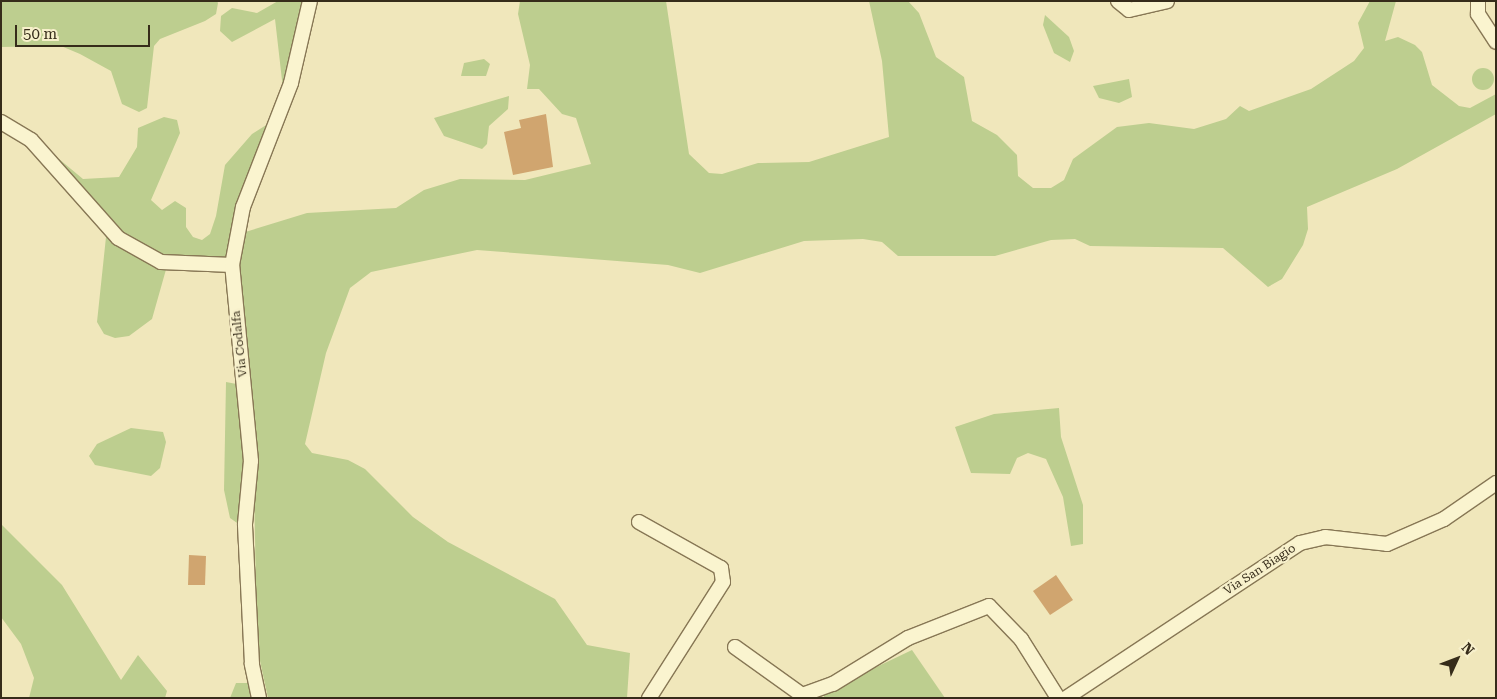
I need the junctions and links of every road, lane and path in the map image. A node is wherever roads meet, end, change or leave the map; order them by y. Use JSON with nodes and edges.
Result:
{"nodes":[{"id":1,"x":310,"y":1,"type":"edge"},
{"id":2,"x":1118,"y":1,"type":"edge"},
{"id":3,"x":1167,"y":1,"type":"edge"},
{"id":4,"x":1478,"y":1,"type":"edge"},
{"id":5,"x":1496,"y":42,"type":"edge"},
{"id":6,"x":1,"y":122,"type":"edge"},
{"id":7,"x":232,"y":265,"type":"junction"},
{"id":8,"x":1496,"y":483,"type":"edge"},
{"id":9,"x":639,"y":522,"type":"dead end"},
{"id":10,"x":735,"y":647,"type":"dead end"},
{"id":11,"x":259,"y":698,"type":"edge"},
{"id":12,"x":649,"y":698,"type":"edge"},
{"id":13,"x":1058,"y":698,"type":"edge"},
{"id":14,"x":1066,"y":698,"type":"edge"}],
"edges":[{"from":1,"to":7,"type":"street","name":"Via Codalfa"},
{"from":2,"to":3,"type":"street"},
{"from":4,"to":5,"type":"street"},
{"from":6,"to":7,"type":"street"},
{"from":7,"to":11,"type":"street","name":"Via Codalfa"},
{"from":8,"to":14,"type":"street","name":"Via San Biagio"},
{"from":9,"to":12,"type":"street"},
{"from":10,"to":13,"type":"street"}]}
